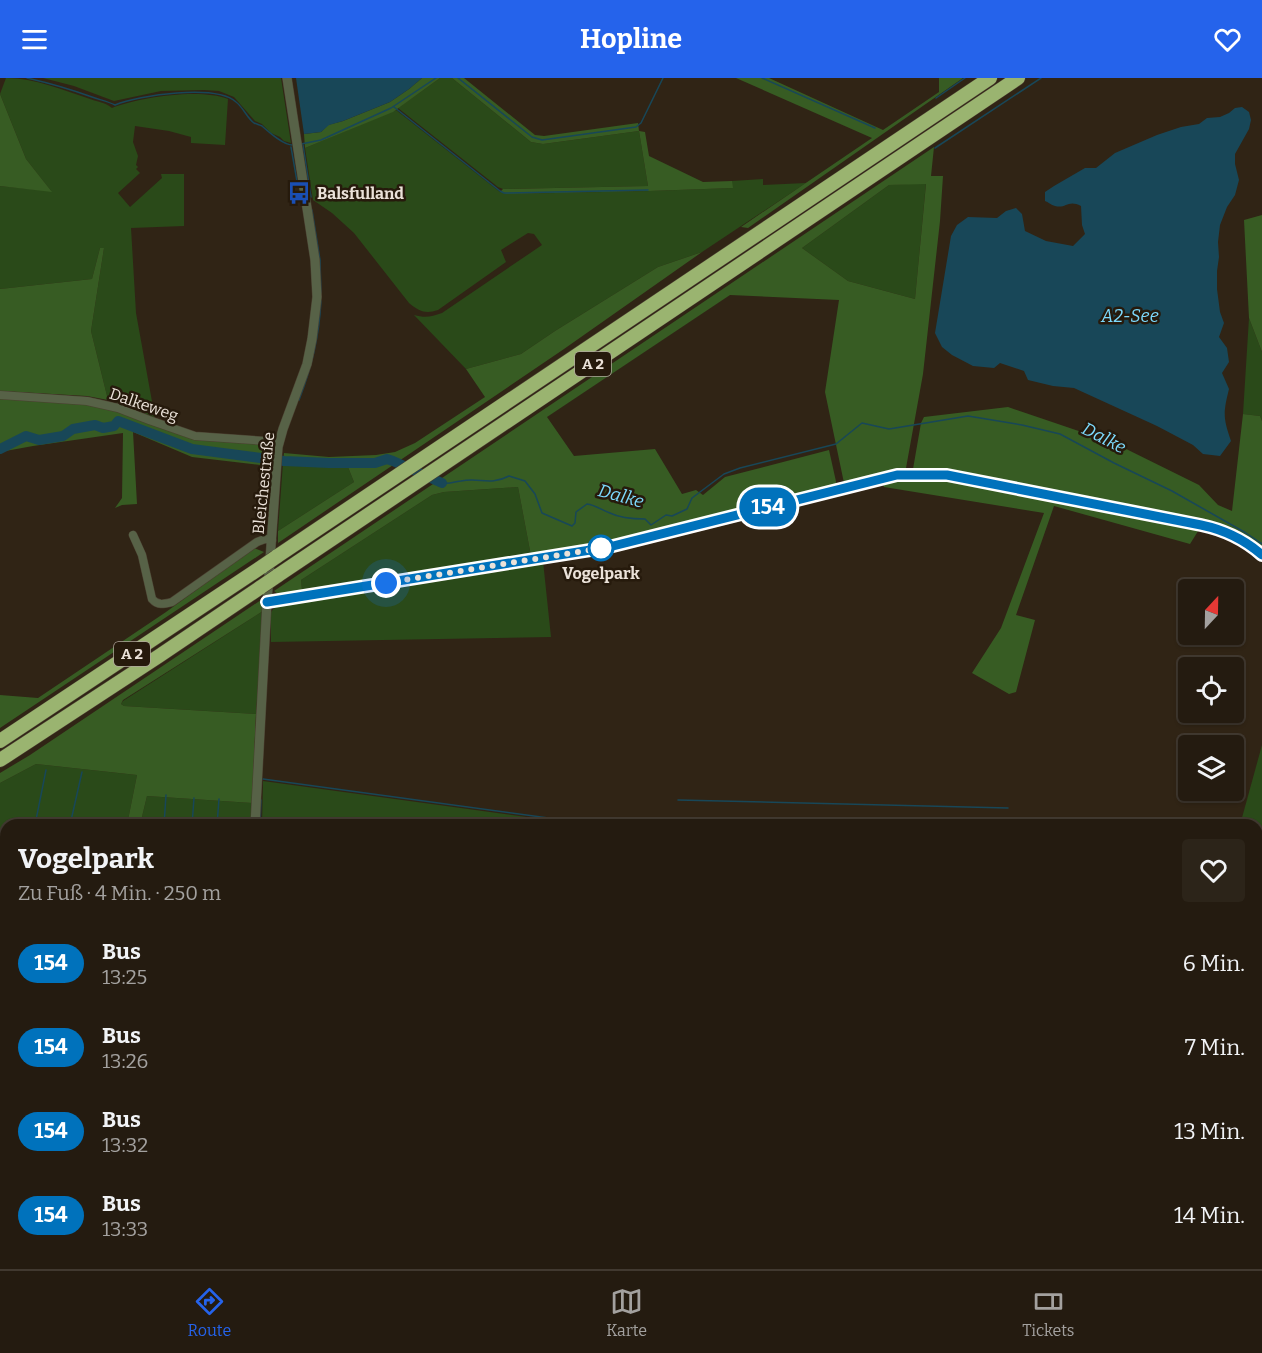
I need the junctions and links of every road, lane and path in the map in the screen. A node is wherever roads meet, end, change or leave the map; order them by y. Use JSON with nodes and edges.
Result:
{"nodes":[{"id":1,"x":287,"y":78,"type":"edge"},
{"id":2,"x":990,"y":78,"type":"edge"},
{"id":3,"x":1018,"y":78,"type":"edge"},
{"id":4,"x":0,"y":395,"type":"edge"},
{"id":5,"x":279,"y":445,"type":"junction"},
{"id":6,"x":133,"y":535,"type":"dead end"},
{"id":7,"x":272,"y":540,"type":"junction"},
{"id":8,"x":1262,"y":555,"type":"edge"},
{"id":9,"x":267,"y":602,"type":"junction"},
{"id":10,"x":0,"y":741,"type":"edge"},
{"id":11,"x":0,"y":760,"type":"edge"},
{"id":12,"x":255,"y":819,"type":"edge"}],
"edges":[{"from":1,"to":5,"type":"street","name":"Bleichestraße"},
{"from":2,"to":10,"type":"highway","number":"A 2","bridge":true},
{"from":3,"to":11,"type":"highway","number":"A 2","bridge":true},
{"from":4,"to":5,"type":"street","name":"Dalkeweg"},
{"from":5,"to":7,"type":"street","name":"Bleichestraße"},
{"from":6,"to":7,"type":"street"},
{"from":7,"to":9,"type":"street","name":"Bleichestraße"},
{"from":8,"to":9,"type":"street"},
{"from":9,"to":12,"type":"street","name":"Bleichestraße"}]}
